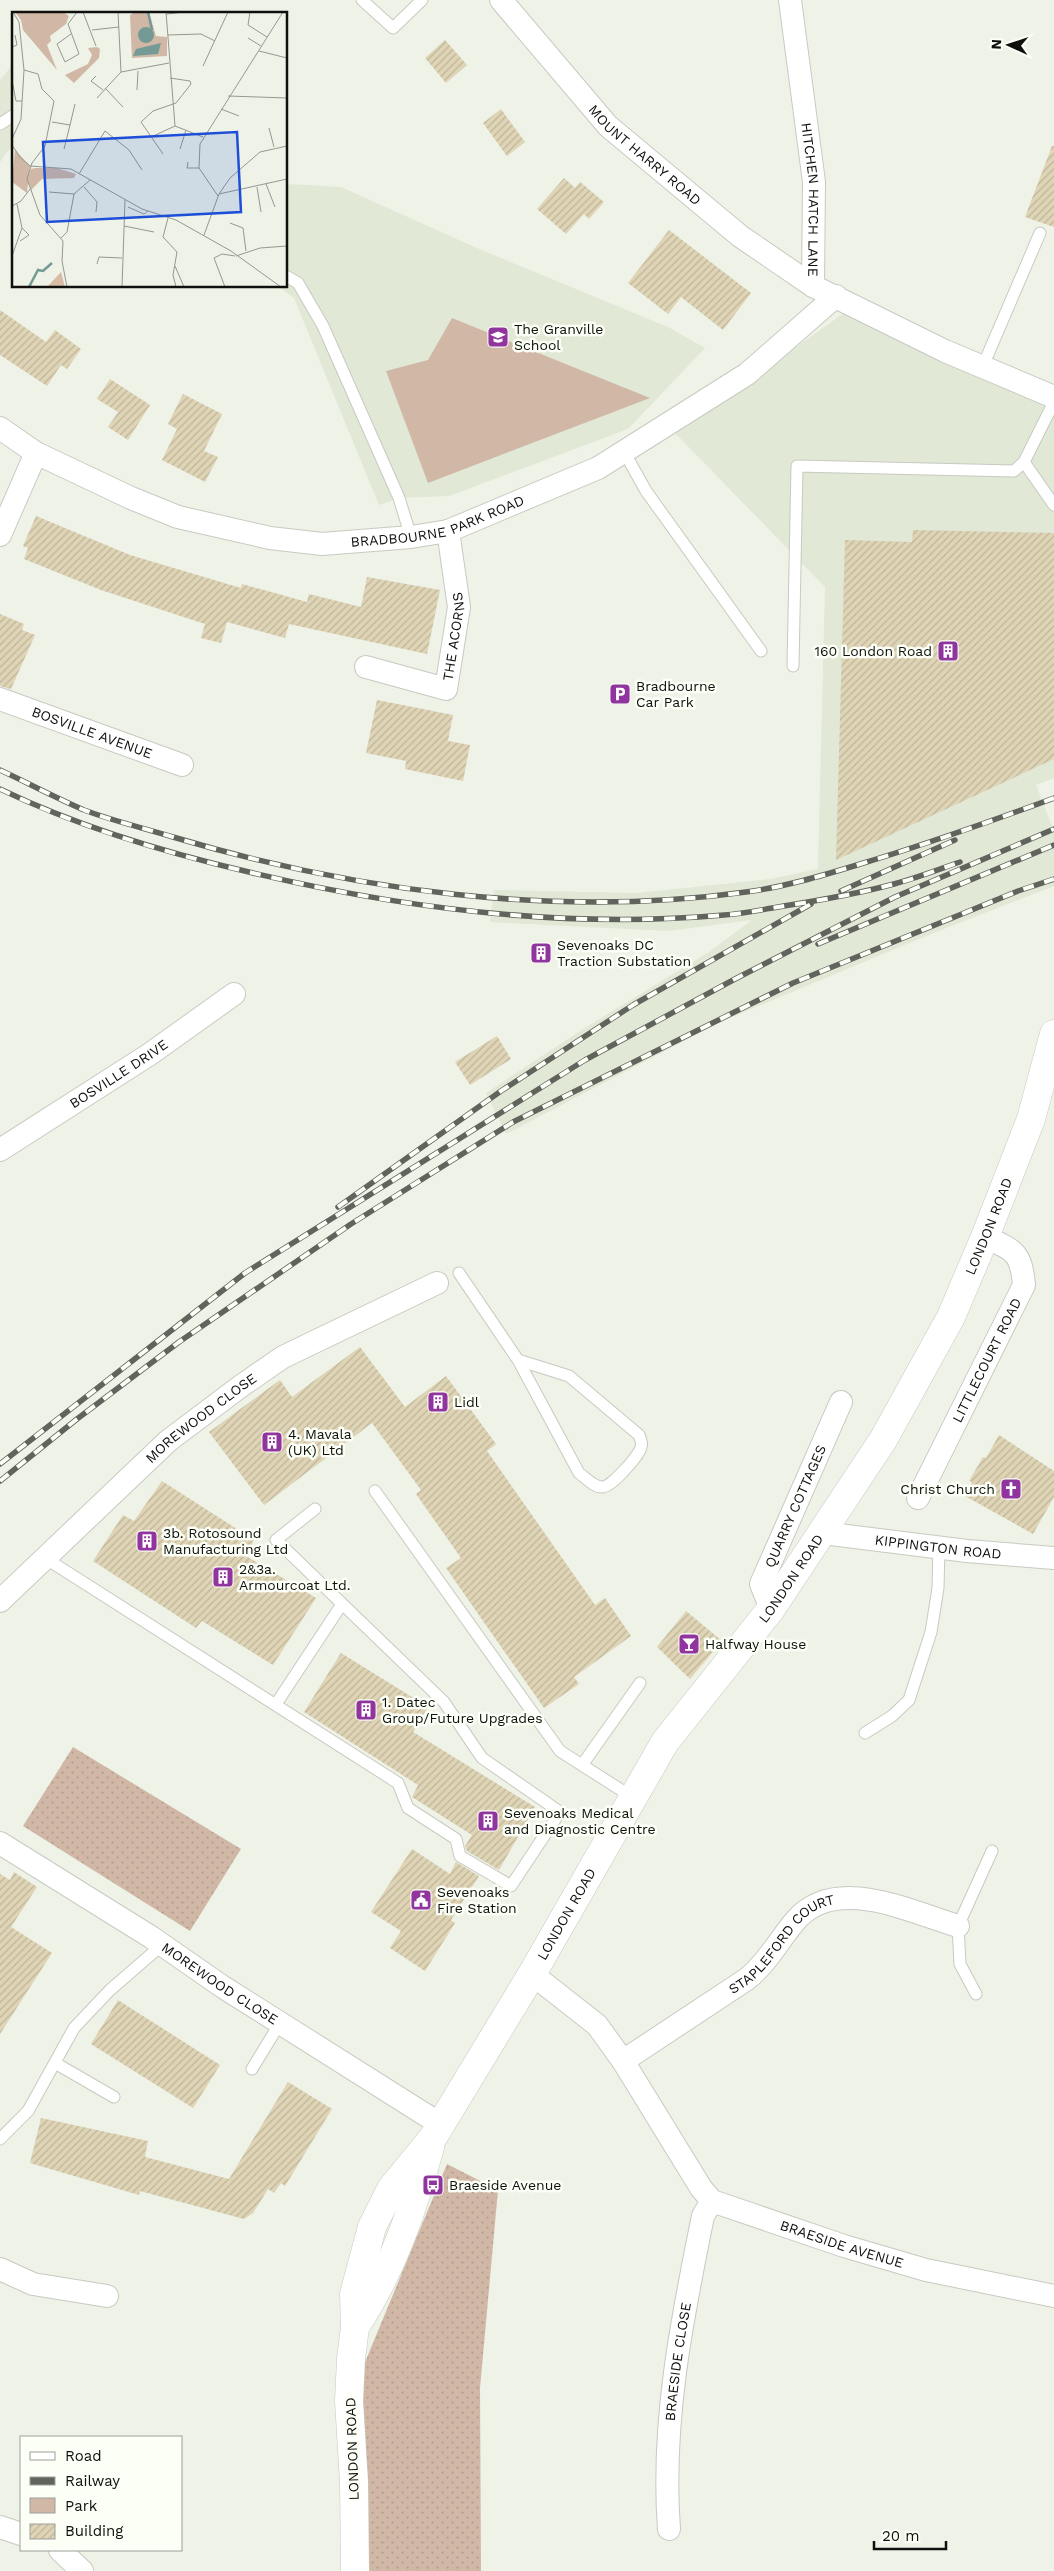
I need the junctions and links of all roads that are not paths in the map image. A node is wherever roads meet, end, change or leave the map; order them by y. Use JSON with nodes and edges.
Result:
{"nodes":[{"id":1,"x":362,"y":0,"type":"edge"},
{"id":2,"x":422,"y":0,"type":"edge"},
{"id":3,"x":501,"y":0,"type":"edge"},
{"id":4,"x":790,"y":0,"type":"edge"},
{"id":5,"x":12,"y":116,"type":"edge"},
{"id":6,"x":0,"y":124,"type":"edge"},
{"id":7,"x":1040,"y":233,"type":"dead end"},
{"id":8,"x":288,"y":277,"type":"edge"},
{"id":9,"x":813,"y":286,"type":"junction"},
{"id":10,"x":836,"y":296,"type":"junction"},
{"id":11,"x":982,"y":368,"type":"junction"},
{"id":12,"x":1054,"y":397,"type":"edge"},
{"id":13,"x":1054,"y":402,"type":"edge"},
{"id":14,"x":0,"y":428,"type":"edge"},
{"id":15,"x":623,"y":450,"type":"junction"},
{"id":16,"x":36,"y":453,"type":"junction"},
{"id":17,"x":1024,"y":462,"type":"junction"},
{"id":18,"x":1054,"y":504,"type":"edge"},
{"id":19,"x":448,"y":531,"type":"junction"},
{"id":20,"x":0,"y":535,"type":"edge"},
{"id":21,"x":411,"y":537,"type":"junction"},
{"id":22,"x":761,"y":651,"type":"dead end"},
{"id":23,"x":793,"y":666,"type":"dead end"},
{"id":24,"x":366,"y":667,"type":"dead end"},
{"id":25,"x":0,"y":699,"type":"edge"},
{"id":26,"x":182,"y":765,"type":"dead end"},
{"id":27,"x":234,"y":994,"type":"dead end"},
{"id":28,"x":1054,"y":1034,"type":"edge"},
{"id":29,"x":2,"y":1143,"type":"edge"},
{"id":30,"x":985,"y":1237,"type":"junction"},
{"id":31,"x":459,"y":1273,"type":"dead end"},
{"id":32,"x":437,"y":1283,"type":"dead end"},
{"id":33,"x":518,"y":1360,"type":"junction"},
{"id":34,"x":841,"y":1402,"type":"dead end"},
{"id":35,"x":375,"y":1491,"type":"dead end"},
{"id":36,"x":918,"y":1498,"type":"dead end"},
{"id":37,"x":316,"y":1509,"type":"dead end"},
{"id":38,"x":823,"y":1533,"type":"junction"},
{"id":39,"x":939,"y":1547,"type":"junction"},
{"id":40,"x":45,"y":1558,"type":"junction"},
{"id":41,"x":1054,"y":1558,"type":"edge"},
{"id":42,"x":0,"y":1600,"type":"edge"},
{"id":43,"x":342,"y":1604,"type":"junction"},
{"id":44,"x":771,"y":1609,"type":"junction"},
{"id":45,"x":640,"y":1683,"type":"dead end"},
{"id":46,"x":276,"y":1704,"type":"junction"},
{"id":47,"x":865,"y":1733,"type":"dead end"},
{"id":48,"x":582,"y":1765,"type":"junction"},
{"id":49,"x":632,"y":1797,"type":"junction"},
{"id":50,"x":0,"y":1843,"type":"edge"},
{"id":51,"x":992,"y":1850,"type":"dead end"},
{"id":52,"x":958,"y":1926,"type":"junction"},
{"id":53,"x":162,"y":1945,"type":"junction"},
{"id":54,"x":532,"y":1974,"type":"junction"},
{"id":55,"x":976,"y":1994,"type":"dead end"},
{"id":56,"x":280,"y":2023,"type":"junction"},
{"id":57,"x":623,"y":2061,"type":"junction"},
{"id":58,"x":55,"y":2062,"type":"junction"},
{"id":59,"x":252,"y":2069,"type":"dead end"},
{"id":60,"x":114,"y":2097,"type":"dead end"},
{"id":61,"x":436,"y":2132,"type":"junction"},
{"id":62,"x":0,"y":2139,"type":"edge"},
{"id":63,"x":712,"y":2200,"type":"junction"},
{"id":64,"x":0,"y":2269,"type":"edge"},
{"id":65,"x":107,"y":2296,"type":"dead end"},
{"id":66,"x":1054,"y":2296,"type":"edge"},
{"id":67,"x":0,"y":2527,"type":"edge"},
{"id":68,"x":669,"y":2529,"type":"dead end"},
{"id":69,"x":20,"y":2534,"type":"edge"},
{"id":70,"x":61,"y":2551,"type":"edge"},
{"id":71,"x":82,"y":2571,"type":"edge"},
{"id":72,"x":355,"y":2571,"type":"edge"}],
"edges":[{"from":1,"to":2,"type":"lane"},
{"from":3,"to":9,"type":"street","name":"MOUNT HARRY ROAD"},
{"from":4,"to":9,"type":"street","name":"HITCHEN HATCH LANE"},
{"from":5,"to":6,"type":"lane"},
{"from":7,"to":11,"type":"lane"},
{"from":8,"to":21,"type":"lane"},
{"from":9,"to":10,"type":"street","name":"HITCHEN HATCH LANE"},
{"from":10,"to":11,"type":"street","name":"HITCHEN HATCH LANE"},
{"from":10,"to":15,"type":"street","name":"BRADBOURNE PARK ROAD"},
{"from":11,"to":12,"type":"street","name":"HITCHEN HATCH LANE"},
{"from":13,"to":17,"type":"lane"},
{"from":14,"to":16,"type":"street","name":"BRADBOURNE PARK ROAD"},
{"from":15,"to":19,"type":"street","name":"BRADBOURNE PARK ROAD"},
{"from":15,"to":22,"type":"lane"},
{"from":16,"to":20,"type":"street"},
{"from":16,"to":21,"type":"street","name":"BRADBOURNE PARK ROAD"},
{"from":17,"to":18,"type":"lane"},
{"from":17,"to":23,"type":"lane"},
{"from":19,"to":21,"type":"street","name":"BRADBOURNE PARK ROAD"},
{"from":19,"to":24,"type":"street","name":"THE ACORNS"},
{"from":25,"to":26,"type":"street","name":"BOSVILLE AVENUE"},
{"from":27,"to":29,"type":"street","name":"BOSVILLE DRIVE"},
{"from":28,"to":30,"type":"main road","name":"LONDON ROAD"},
{"from":30,"to":36,"type":"street","name":"LITTLECOURT ROAD"},
{"from":30,"to":38,"type":"main road","name":"LONDON ROAD"},
{"from":31,"to":33,"type":"lane"},
{"from":32,"to":40,"type":"street","name":"MOREWOOD CLOSE"},
{"from":33,"to":33,"type":"lane"},
{"from":34,"to":44,"type":"street","name":"QUARRY COTTAGES"},
{"from":35,"to":48,"type":"lane"},
{"from":37,"to":43,"type":"lane"},
{"from":38,"to":39,"type":"street","name":"KIPPINGTON ROAD"},
{"from":38,"to":44,"type":"main road","name":"LONDON ROAD"},
{"from":39,"to":41,"type":"street","name":"KIPPINGTON ROAD"},
{"from":39,"to":47,"type":"lane"},
{"from":40,"to":42,"type":"street","name":"MOREWOOD CLOSE"},
{"from":40,"to":46,"type":"lane"},
{"from":43,"to":46,"type":"lane"},
{"from":43,"to":46,"type":"lane"},
{"from":44,"to":49,"type":"main road","name":"LONDON ROAD"},
{"from":45,"to":48,"type":"lane"},
{"from":48,"to":49,"type":"lane"},
{"from":49,"to":54,"type":"main road","name":"LONDON ROAD"},
{"from":50,"to":53,"type":"street","name":"MOREWOOD CLOSE"},
{"from":51,"to":52,"type":"lane"},
{"from":52,"to":55,"type":"lane"},
{"from":52,"to":57,"type":"street","name":"STAPLEFORD COURT"},
{"from":53,"to":56,"type":"street","name":"MOREWOOD CLOSE"},
{"from":53,"to":58,"type":"lane"},
{"from":54,"to":57,"type":"street"},
{"from":54,"to":61,"type":"main road","name":"LONDON ROAD"},
{"from":56,"to":59,"type":"lane"},
{"from":56,"to":61,"type":"street","name":"MOREWOOD CLOSE"},
{"from":57,"to":63,"type":"street"},
{"from":58,"to":60,"type":"lane"},
{"from":58,"to":62,"type":"lane"},
{"from":61,"to":72,"type":"main road","name":"LONDON ROAD"},
{"from":63,"to":66,"type":"street","name":"BRAESIDE AVENUE"},
{"from":63,"to":68,"type":"street","name":"BRAESIDE CLOSE"},
{"from":64,"to":65,"type":"street"},
{"from":67,"to":69,"type":"street"},
{"from":70,"to":71,"type":"street"}]}
